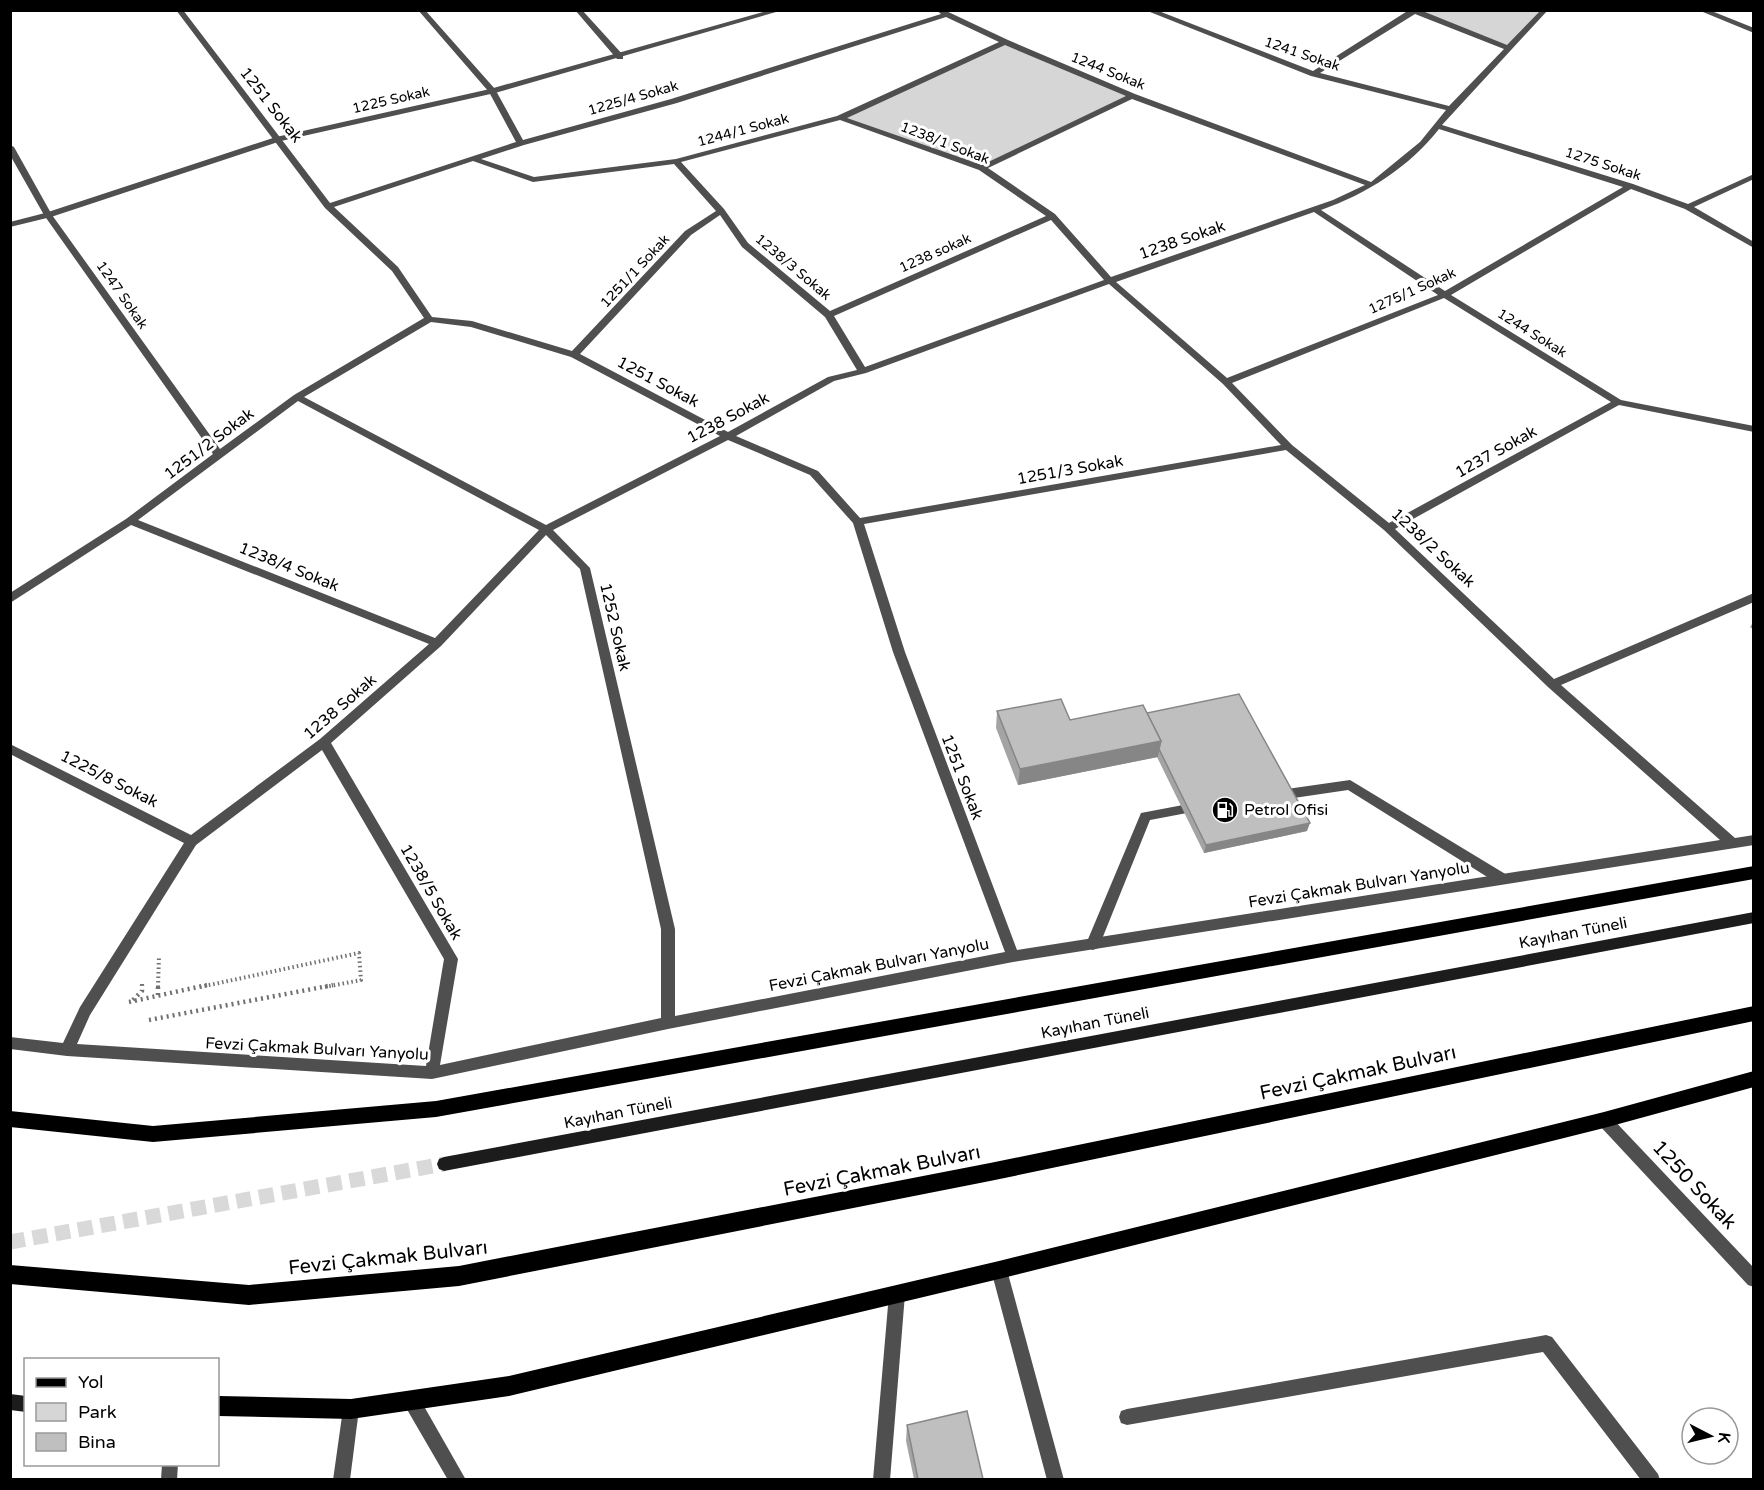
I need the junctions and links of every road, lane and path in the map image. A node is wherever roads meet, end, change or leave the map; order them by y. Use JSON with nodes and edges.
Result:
{"nodes":[{"id":1,"x":179,"y":10,"type":"edge"},
{"id":2,"x":421,"y":10,"type":"edge"},
{"id":3,"x":578,"y":10,"type":"edge"},
{"id":4,"x":780,"y":10,"type":"edge"},
{"id":5,"x":1148,"y":10,"type":"edge"},
{"id":6,"x":1545,"y":10,"type":"edge"},
{"id":7,"x":1701,"y":10,"type":"edge"},
{"id":8,"x":1414,"y":11,"type":"edge"},
{"id":9,"x":942,"y":13,"type":"edge"},
{"id":10,"x":1754,"y":31,"type":"edge"},
{"id":11,"x":1005,"y":42,"type":"junction"},
{"id":12,"x":1508,"y":48,"type":"junction"},
{"id":13,"x":620,"y":57,"type":"junction"},
{"id":14,"x":1314,"y":74,"type":"junction"},
{"id":15,"x":492,"y":92,"type":"junction"},
{"id":16,"x":1132,"y":96,"type":"junction"},
{"id":17,"x":1451,"y":109,"type":"junction"},
{"id":18,"x":840,"y":118,"type":"junction"},
{"id":19,"x":1437,"y":126,"type":"junction"},
{"id":20,"x":279,"y":139,"type":"junction"},
{"id":21,"x":521,"y":143,"type":"junction"},
{"id":22,"x":10,"y":147,"type":"edge"},
{"id":23,"x":474,"y":159,"type":"junction"},
{"id":24,"x":676,"y":161,"type":"junction"},
{"id":25,"x":982,"y":168,"type":"junction"},
{"id":26,"x":1754,"y":176,"type":"edge"},
{"id":27,"x":1372,"y":185,"type":"junction"},
{"id":28,"x":1630,"y":186,"type":"junction"},
{"id":29,"x":328,"y":206,"type":"junction"},
{"id":30,"x":1688,"y":207,"type":"junction"},
{"id":31,"x":1316,"y":210,"type":"junction"},
{"id":32,"x":721,"y":211,"type":"junction"},
{"id":33,"x":48,"y":215,"type":"junction"},
{"id":34,"x":1052,"y":216,"type":"junction"},
{"id":35,"x":10,"y":225,"type":"edge"},
{"id":36,"x":1754,"y":246,"type":"edge"},
{"id":37,"x":1110,"y":281,"type":"junction"},
{"id":38,"x":1445,"y":295,"type":"junction"},
{"id":39,"x":829,"y":315,"type":"junction"},
{"id":40,"x":429,"y":318,"type":"junction"},
{"id":41,"x":574,"y":356,"type":"junction"},
{"id":42,"x":863,"y":371,"type":"junction"},
{"id":43,"x":1226,"y":382,"type":"junction"},
{"id":44,"x":297,"y":397,"type":"junction"},
{"id":45,"x":1618,"y":402,"type":"junction"},
{"id":46,"x":1754,"y":429,"type":"edge"},
{"id":47,"x":728,"y":436,"type":"junction"},
{"id":48,"x":1288,"y":447,"type":"junction"},
{"id":49,"x":219,"y":455,"type":"junction"},
{"id":50,"x":130,"y":521,"type":"junction"},
{"id":51,"x":858,"y":522,"type":"junction"},
{"id":52,"x":1388,"y":528,"type":"junction"},
{"id":53,"x":546,"y":529,"type":"junction"},
{"id":54,"x":1754,"y":597,"type":"edge"},
{"id":55,"x":10,"y":600,"type":"edge"},
{"id":56,"x":436,"y":643,"type":"junction"},
{"id":57,"x":1552,"y":684,"type":"junction"},
{"id":58,"x":324,"y":742,"type":"junction"},
{"id":59,"x":10,"y":748,"type":"edge"},
{"id":60,"x":1287,"y":794,"type":"edge"},
{"id":61,"x":1183,"y":810,"type":"edge"},
{"id":62,"x":1754,"y":840,"type":"edge"},
{"id":63,"x":192,"y":841,"type":"junction"},
{"id":64,"x":1731,"y":842,"type":"junction"},
{"id":65,"x":1754,"y":872,"type":"edge"},
{"id":66,"x":1502,"y":879,"type":"junction"},
{"id":67,"x":1754,"y":917,"type":"edge"},
{"id":68,"x":1093,"y":944,"type":"junction"},
{"id":69,"x":1013,"y":956,"type":"junction"},
{"id":70,"x":85,"y":1011,"type":"junction"},
{"id":71,"x":1754,"y":1013,"type":"edge"},
{"id":72,"x":142,"y":1022,"type":"dead end"},
{"id":73,"x":668,"y":1023,"type":"junction"},
{"id":74,"x":10,"y":1043,"type":"edge"},
{"id":75,"x":67,"y":1050,"type":"junction"},
{"id":76,"x":432,"y":1073,"type":"junction"},
{"id":77,"x":1754,"y":1079,"type":"edge"},
{"id":78,"x":10,"y":1119,"type":"edge"},
{"id":79,"x":1604,"y":1120,"type":"junction"},
{"id":80,"x":444,"y":1164,"type":"tunnel mouth"},
{"id":81,"x":999,"y":1270,"type":"junction"},
{"id":82,"x":10,"y":1274,"type":"edge"},
{"id":83,"x":1754,"y":1280,"type":"edge"},
{"id":84,"x":897,"y":1294,"type":"junction"},
{"id":85,"x":411,"y":1400,"type":"junction"},
{"id":86,"x":219,"y":1406,"type":"edge"},
{"id":87,"x":351,"y":1409,"type":"junction"},
{"id":88,"x":1127,"y":1417,"type":"dead end"},
{"id":89,"x":341,"y":1479,"type":"edge"},
{"id":90,"x":459,"y":1479,"type":"edge"},
{"id":91,"x":881,"y":1479,"type":"edge"},
{"id":92,"x":1056,"y":1479,"type":"edge"},
{"id":93,"x":1652,"y":1479,"type":"edge"}],
"edges":[{"from":1,"to":20,"type":"street","name":"1251 Sokak"},
{"from":2,"to":15,"type":"street"},
{"from":3,"to":13,"type":"street"},
{"from":4,"to":13,"type":"street","name":"1225 Sokak"},
{"from":5,"to":14,"type":"street","name":"1241 Sokak"},
{"from":6,"to":12,"type":"street","name":"1238 Sokak"},
{"from":7,"to":10,"type":"street"},
{"from":8,"to":12,"type":"street"},
{"from":8,"to":14,"type":"street"},
{"from":9,"to":11,"type":"street","name":"1244 Sokak"},
{"from":9,"to":21,"type":"street","name":"1225/4 Sokak"},
{"from":11,"to":16,"type":"street","name":"1244 Sokak"},
{"from":11,"to":18,"type":"street","name":"1244/1 Sokak"},
{"from":12,"to":17,"type":"street","name":"1238 Sokak"},
{"from":13,"to":15,"type":"street","name":"1225 Sokak"},
{"from":14,"to":17,"type":"street","name":"1241 Sokak"},
{"from":15,"to":20,"type":"street","name":"1225 Sokak"},
{"from":15,"to":21,"type":"street"},
{"from":16,"to":25,"type":"street"},
{"from":16,"to":27,"type":"street","name":"1244 Sokak"},
{"from":17,"to":19,"type":"street","name":"1238 Sokak"},
{"from":18,"to":24,"type":"street","name":"1244/1 Sokak"},
{"from":18,"to":25,"type":"street","name":"1238/1 Sokak"},
{"from":19,"to":27,"type":"street","name":"1238 Sokak"},
{"from":19,"to":28,"type":"street","name":"1275 Sokak"},
{"from":20,"to":29,"type":"street","name":"1251 Sokak"},
{"from":20,"to":33,"type":"street","name":"1225 Sokak"},
{"from":21,"to":23,"type":"street","name":"1225/4 Sokak"},
{"from":22,"to":33,"type":"street","name":"1247 Sokak"},
{"from":23,"to":24,"type":"street","name":"1244/1 Sokak"},
{"from":23,"to":29,"type":"street","name":"1225/4 Sokak"},
{"from":24,"to":32,"type":"street","name":"1238/3 Sokak"},
{"from":25,"to":34,"type":"street","name":"1238/1 Sokak"},
{"from":26,"to":30,"type":"street"},
{"from":27,"to":31,"type":"street","name":"1238 Sokak"},
{"from":28,"to":30,"type":"street","name":"1275 Sokak"},
{"from":28,"to":38,"type":"street","name":"1275/1 Sokak"},
{"from":29,"to":40,"type":"street","name":"1251 Sokak"},
{"from":30,"to":36,"type":"street","name":"1275 Sokak"},
{"from":31,"to":37,"type":"street","name":"1238 Sokak"},
{"from":31,"to":38,"type":"street","name":"1244 Sokak"},
{"from":32,"to":39,"type":"street","name":"1238/3 Sokak"},
{"from":32,"to":41,"type":"street","name":"1251/1 Sokak"},
{"from":33,"to":35,"type":"street","name":"1225 Sokak"},
{"from":33,"to":49,"type":"street","name":"1247 Sokak"},
{"from":34,"to":37,"type":"street","name":"1238/1 Sokak"},
{"from":34,"to":39,"type":"street","name":"1238 sokak"},
{"from":37,"to":42,"type":"street","name":"1238 Sokak"},
{"from":37,"to":43,"type":"street","name":"1238/2 Sokak"},
{"from":38,"to":43,"type":"street","name":"1275/1 Sokak"},
{"from":38,"to":45,"type":"street","name":"1244 Sokak"},
{"from":39,"to":42,"type":"street","name":"1238/3 Sokak"},
{"from":40,"to":41,"type":"street","name":"1251 Sokak"},
{"from":40,"to":44,"type":"street","name":"1251/2 Sokak"},
{"from":41,"to":47,"type":"street","name":"1251 Sokak"},
{"from":42,"to":47,"type":"street","name":"1238 Sokak"},
{"from":43,"to":48,"type":"street","name":"1238/2 Sokak"},
{"from":44,"to":49,"type":"street","name":"1251/2 Sokak"},
{"from":44,"to":53,"type":"street","name":"1252 Sokak"},
{"from":45,"to":46,"type":"street","name":"1244 Sokak"},
{"from":45,"to":52,"type":"street","name":"1237 Sokak"},
{"from":47,"to":51,"type":"street","name":"1251 Sokak"},
{"from":47,"to":53,"type":"street","name":"1238 Sokak"},
{"from":48,"to":51,"type":"street","name":"1251/3 Sokak"},
{"from":48,"to":52,"type":"street","name":"1238/2 Sokak"},
{"from":49,"to":50,"type":"street","name":"1251/2 Sokak"},
{"from":50,"to":55,"type":"street","name":"1251/2 Sokak"},
{"from":50,"to":56,"type":"street","name":"1238/4 Sokak"},
{"from":51,"to":69,"type":"street","name":"1251 Sokak"},
{"from":52,"to":57,"type":"street","name":"1238/2 Sokak"},
{"from":53,"to":56,"type":"street","name":"1238 Sokak"},
{"from":53,"to":73,"type":"street","name":"1252 Sokak"},
{"from":54,"to":57,"type":"street"},
{"from":56,"to":58,"type":"street","name":"1238 Sokak"},
{"from":57,"to":64,"type":"street","name":"1238/2 Sokak"},
{"from":58,"to":63,"type":"street","name":"1238 Sokak"},
{"from":58,"to":76,"type":"street","name":"1238/5 Sokak"},
{"from":59,"to":63,"type":"street","name":"1225/8 Sokak"},
{"from":60,"to":66,"type":"street"},
{"from":61,"to":68,"type":"street"},
{"from":62,"to":64,"type":"street","name":"Fevzi Çakmak Bulvarı Yanyolu"},
{"from":63,"to":70,"type":"street","name":"1238 Sokak"},
{"from":64,"to":66,"type":"street","name":"Fevzi Çakmak Bulvarı Yanyolu"},
{"from":65,"to":78,"type":"main road"},
{"from":66,"to":68,"type":"street","name":"Fevzi Çakmak Bulvarı Yanyolu"},
{"from":67,"to":80,"type":"main road","name":"Kayıhan Tüneli"},
{"from":68,"to":69,"type":"street","name":"Fevzi Çakmak Bulvarı Yanyolu"},
{"from":69,"to":73,"type":"street","name":"Fevzi Çakmak Bulvarı Yanyolu"},
{"from":70,"to":72,"type":"path"},
{"from":70,"to":75,"type":"street","name":"1238 Sokak"},
{"from":71,"to":82,"type":"main road","name":"Fevzi Çakmak Bulvarı"},
{"from":73,"to":76,"type":"street","name":"Fevzi Çakmak Bulvarı Yanyolu"},
{"from":74,"to":75,"type":"street","name":"Fevzi Çakmak Bulvarı Yanyolu"},
{"from":75,"to":76,"type":"street","name":"Fevzi Çakmak Bulvarı Yanyolu"},
{"from":77,"to":79,"type":"main road"},
{"from":79,"to":81,"type":"main road"},
{"from":79,"to":83,"type":"street","name":"1250 Sokak"},
{"from":81,"to":84,"type":"main road"},
{"from":81,"to":92,"type":"street"},
{"from":84,"to":85,"type":"main road"},
{"from":84,"to":91,"type":"street"},
{"from":85,"to":87,"type":"main road"},
{"from":85,"to":90,"type":"street"},
{"from":86,"to":87,"type":"main road"},
{"from":87,"to":89,"type":"street"},
{"from":88,"to":93,"type":"street"}]}
